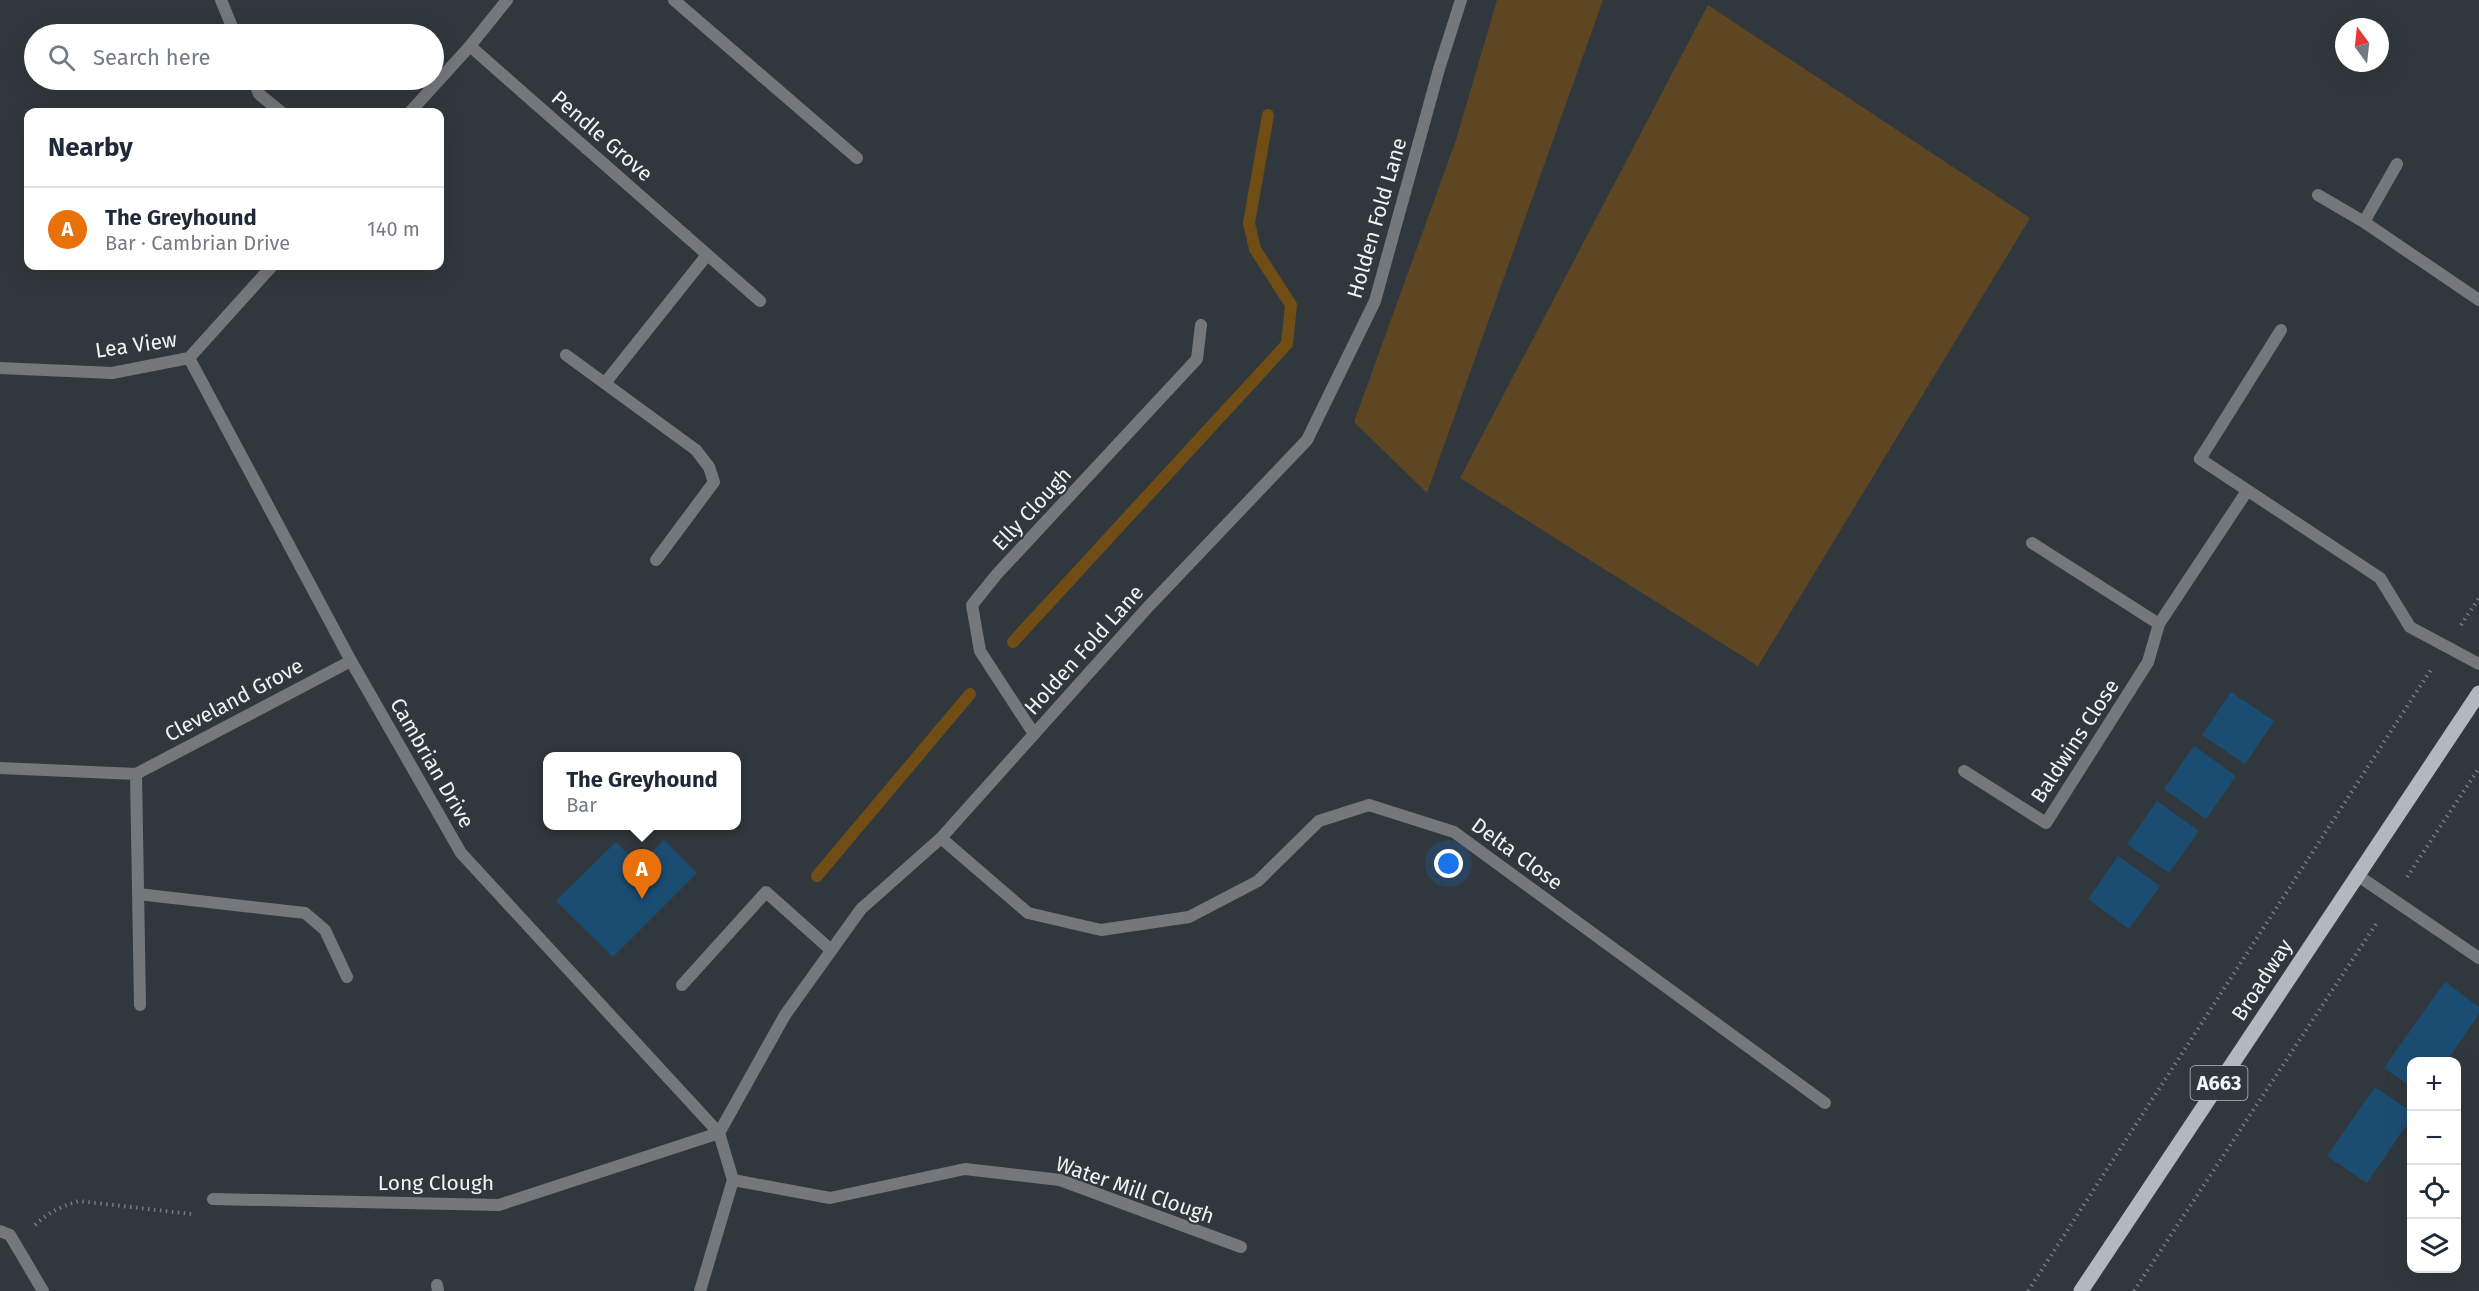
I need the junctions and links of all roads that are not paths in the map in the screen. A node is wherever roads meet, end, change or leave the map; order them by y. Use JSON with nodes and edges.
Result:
{"nodes":[{"id":1,"x":221,"y":0,"type":"edge"},
{"id":2,"x":507,"y":0,"type":"edge"},
{"id":3,"x":674,"y":0,"type":"edge"},
{"id":4,"x":1461,"y":0,"type":"edge"},
{"id":5,"x":231,"y":24,"type":"edge"},
{"id":6,"x":470,"y":46,"type":"junction"},
{"id":7,"x":444,"y":75,"type":"edge"},
{"id":8,"x":257,"y":90,"type":"edge"},
{"id":9,"x":430,"y":90,"type":"edge"},
{"id":10,"x":276,"y":108,"type":"edge"},
{"id":11,"x":414,"y":108,"type":"edge"},
{"id":12,"x":857,"y":158,"type":"dead end"},
{"id":13,"x":2397,"y":164,"type":"dead end"},
{"id":14,"x":2318,"y":195,"type":"dead end"},
{"id":15,"x":2364,"y":222,"type":"junction"},
{"id":16,"x":708,"y":255,"type":"junction"},
{"id":17,"x":268,"y":270,"type":"edge"},
{"id":18,"x":2479,"y":300,"type":"edge"},
{"id":19,"x":760,"y":301,"type":"dead end"},
{"id":20,"x":1201,"y":325,"type":"dead end"},
{"id":21,"x":2281,"y":330,"type":"dead end"},
{"id":22,"x":566,"y":355,"type":"dead end"},
{"id":23,"x":189,"y":358,"type":"junction"},
{"id":24,"x":0,"y":368,"type":"edge"},
{"id":25,"x":605,"y":383,"type":"junction"},
{"id":26,"x":2247,"y":491,"type":"junction"},
{"id":27,"x":2032,"y":543,"type":"dead end"},
{"id":28,"x":656,"y":560,"type":"dead end"},
{"id":29,"x":2159,"y":624,"type":"junction"},
{"id":30,"x":351,"y":661,"type":"junction"},
{"id":31,"x":2479,"y":664,"type":"edge"},
{"id":32,"x":2479,"y":693,"type":"edge"},
{"id":33,"x":1034,"y":734,"type":"junction"},
{"id":34,"x":0,"y":768,"type":"edge"},
{"id":35,"x":1964,"y":771,"type":"dead end"},
{"id":36,"x":136,"y":774,"type":"junction"},
{"id":37,"x":941,"y":838,"type":"junction"},
{"id":38,"x":2357,"y":874,"type":"junction"},
{"id":39,"x":138,"y":894,"type":"junction"},
{"id":40,"x":831,"y":950,"type":"junction"},
{"id":41,"x":2479,"y":958,"type":"edge"},
{"id":42,"x":347,"y":976,"type":"dead end"},
{"id":43,"x":682,"y":985,"type":"dead end"},
{"id":44,"x":140,"y":1005,"type":"dead end"},
{"id":45,"x":1825,"y":1103,"type":"dead end"},
{"id":46,"x":719,"y":1133,"type":"junction"},
{"id":47,"x":733,"y":1180,"type":"junction"},
{"id":48,"x":213,"y":1199,"type":"road end"},
{"id":49,"x":0,"y":1231,"type":"edge"},
{"id":50,"x":1240,"y":1247,"type":"dead end"},
{"id":51,"x":43,"y":1291,"type":"edge"},
{"id":52,"x":700,"y":1291,"type":"edge"},
{"id":53,"x":2080,"y":1291,"type":"edge"}],
"edges":[{"from":1,"to":5,"type":"street"},
{"from":2,"to":6,"type":"street"},
{"from":3,"to":12,"type":"street"},
{"from":4,"to":33,"type":"street","name":"Holden Fold Lane"},
{"from":6,"to":7,"type":"street"},
{"from":6,"to":16,"type":"street","name":"Pendle Grove"},
{"from":8,"to":10,"type":"street"},
{"from":9,"to":11,"type":"street"},
{"from":13,"to":15,"type":"street"},
{"from":14,"to":15,"type":"street"},
{"from":15,"to":18,"type":"street"},
{"from":16,"to":19,"type":"street","name":"Pendle Grove"},
{"from":16,"to":25,"type":"street"},
{"from":17,"to":23,"type":"street","name":"Lea View"},
{"from":20,"to":33,"type":"street","name":"Elly Clough"},
{"from":21,"to":26,"type":"street"},
{"from":22,"to":25,"type":"street"},
{"from":23,"to":24,"type":"street","name":"Lea View"},
{"from":23,"to":30,"type":"street","name":"Cambrian Drive"},
{"from":25,"to":28,"type":"street"},
{"from":26,"to":29,"type":"street","name":"Baldwins Close"},
{"from":26,"to":31,"type":"street"},
{"from":27,"to":29,"type":"street"},
{"from":29,"to":35,"type":"street","name":"Baldwins Close"},
{"from":30,"to":36,"type":"street","name":"Cleveland Grove"},
{"from":30,"to":46,"type":"street","name":"Cambrian Drive"},
{"from":32,"to":38,"type":"main road","name":"Broadway","number":"A663"},
{"from":33,"to":37,"type":"street","name":"Holden Fold Lane"},
{"from":34,"to":36,"type":"street"},
{"from":36,"to":39,"type":"street"},
{"from":37,"to":40,"type":"street","name":"Holden Fold Lane"},
{"from":37,"to":45,"type":"street","name":"Delta Close"},
{"from":38,"to":41,"type":"street"},
{"from":38,"to":53,"type":"main road","name":"Broadway","number":"A663"},
{"from":39,"to":42,"type":"street"},
{"from":39,"to":44,"type":"street"},
{"from":40,"to":43,"type":"street"},
{"from":40,"to":46,"type":"street","name":"Holden Fold Lane"},
{"from":46,"to":47,"type":"street"},
{"from":46,"to":48,"type":"street","name":"Long Clough"},
{"from":47,"to":50,"type":"street","name":"Water Mill Clough"},
{"from":47,"to":52,"type":"street"},
{"from":49,"to":51,"type":"street"}]}
